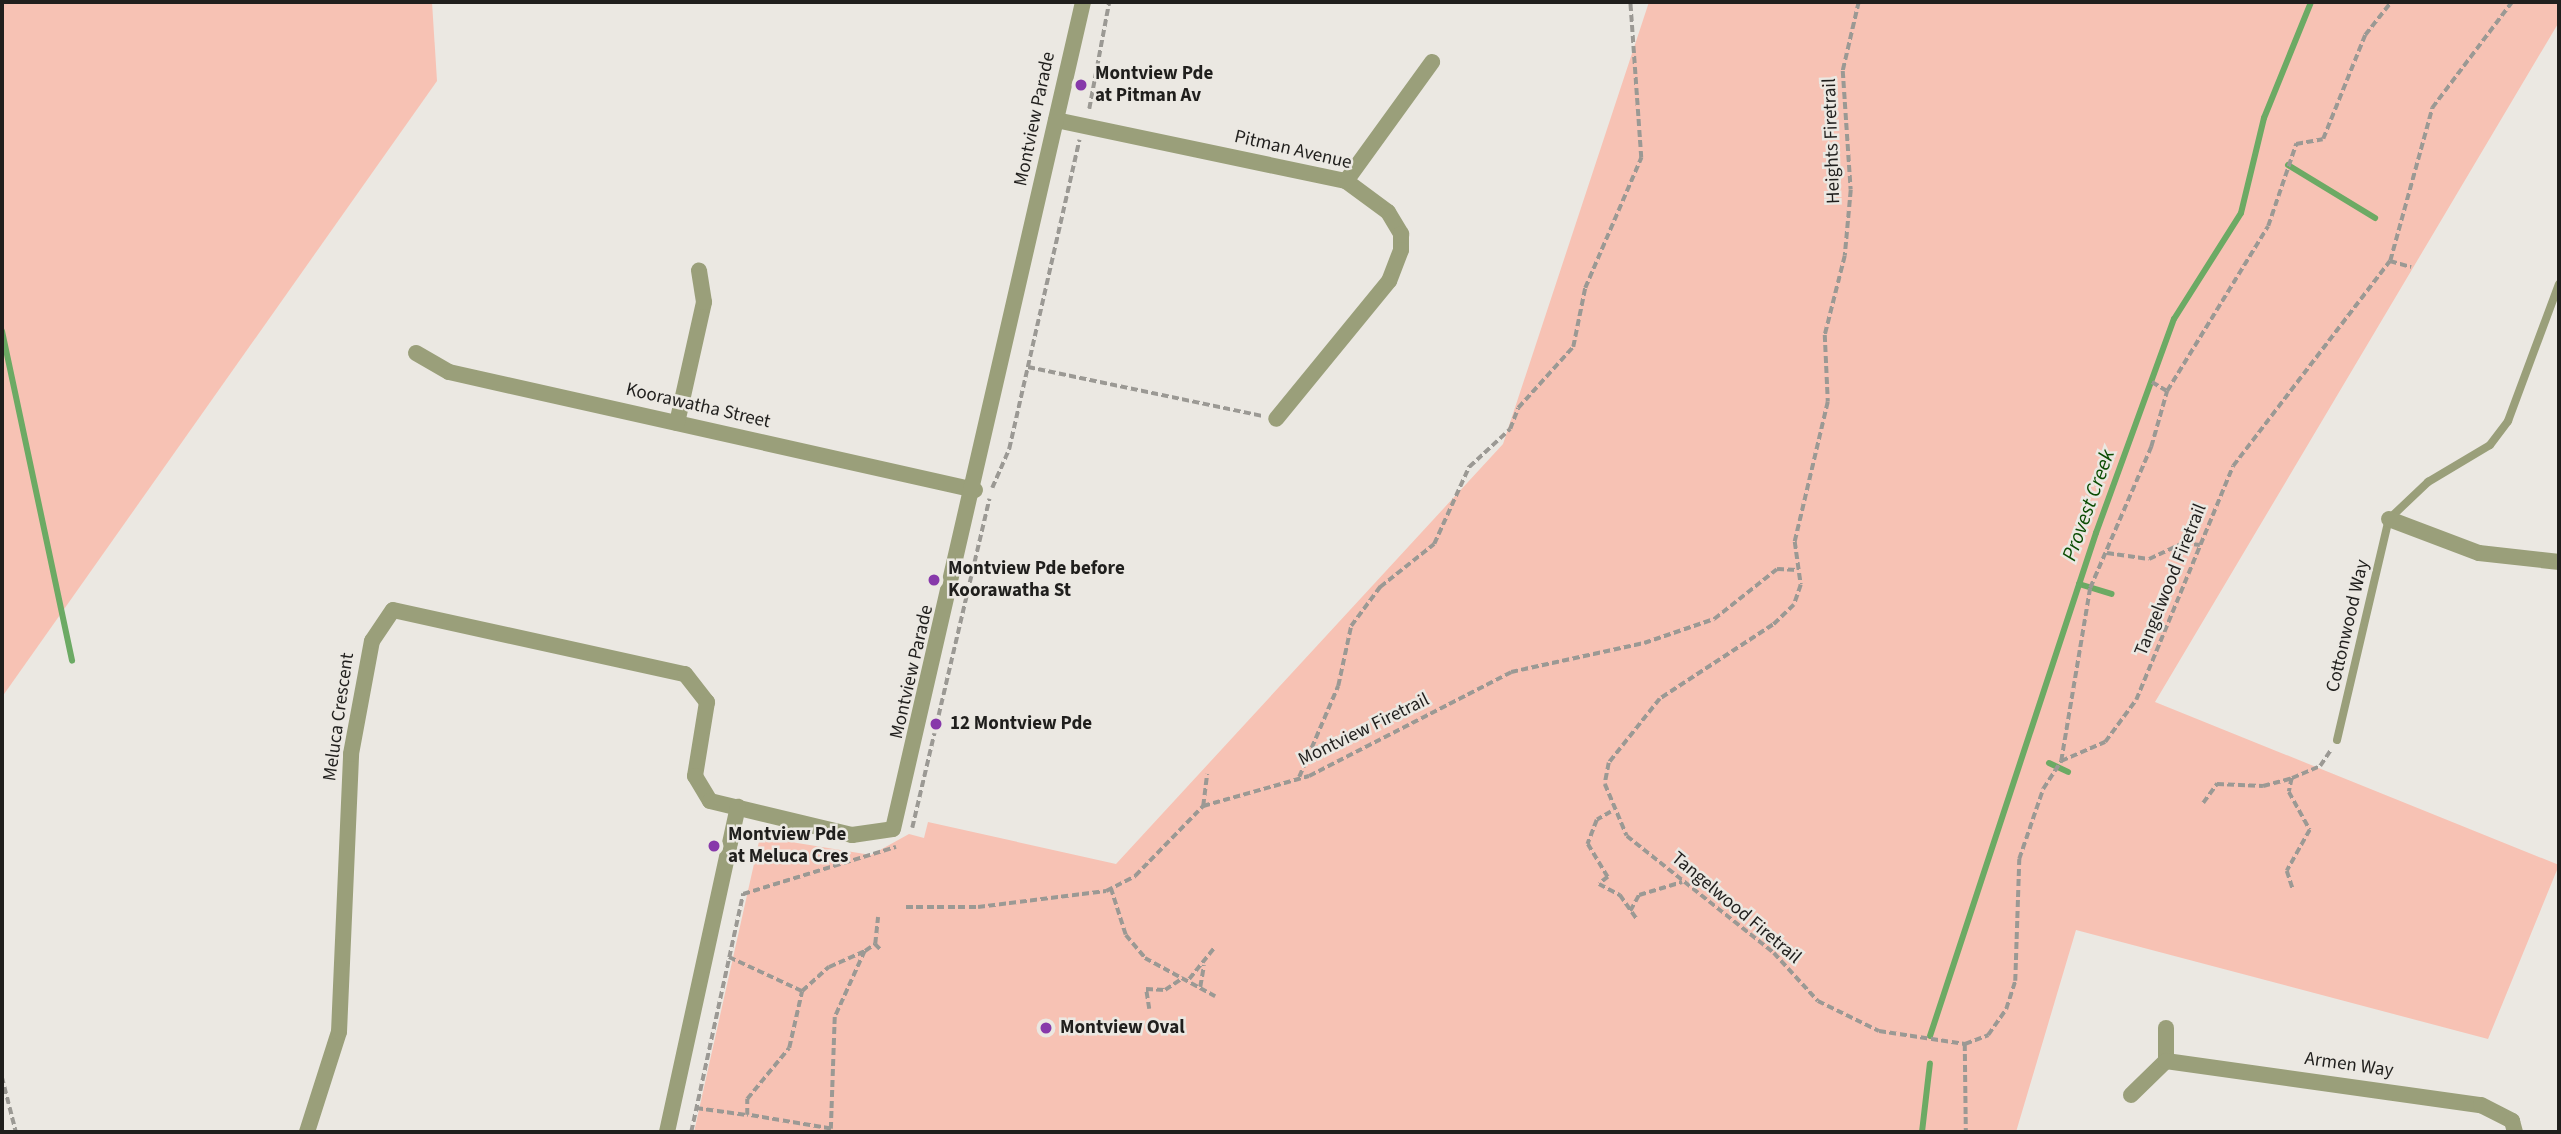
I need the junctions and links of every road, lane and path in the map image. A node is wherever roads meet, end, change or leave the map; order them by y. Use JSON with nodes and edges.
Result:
{"nodes":[{"id":1,"x":1083,"y":2,"type":"edge"},
{"id":2,"x":1110,"y":2,"type":"edge"},
{"id":3,"x":1630,"y":2,"type":"edge"},
{"id":4,"x":1859,"y":2,"type":"edge"},
{"id":5,"x":2391,"y":2,"type":"edge"},
{"id":6,"x":2512,"y":2,"type":"edge"},
{"id":7,"x":1432,"y":62,"type":"dead end"},
{"id":8,"x":1090,"y":112,"type":"dead end"},
{"id":9,"x":1056,"y":120,"type":"junction"},
{"id":10,"x":1079,"y":138,"type":"dead end"},
{"id":11,"x":1346,"y":181,"type":"junction"},
{"id":12,"x":2390,"y":261,"type":"junction"},
{"id":13,"x":2411,"y":267,"type":"dead end"},
{"id":14,"x":699,"y":270,"type":"dead end"},
{"id":15,"x":2559,"y":284,"type":"edge"},
{"id":16,"x":416,"y":353,"type":"dead end"},
{"id":17,"x":1028,"y":367,"type":"junction"},
{"id":18,"x":2152,"y":382,"type":"dead end"},
{"id":19,"x":2167,"y":391,"type":"junction"},
{"id":20,"x":1276,"y":419,"type":"joint"},
{"id":21,"x":677,"y":423,"type":"junction"},
{"id":22,"x":975,"y":490,"type":"junction"},
{"id":23,"x":2389,"y":519,"type":"junction"},
{"id":24,"x":2200,"y":545,"type":"junction"},
{"id":25,"x":2106,"y":553,"type":"junction"},
{"id":26,"x":2559,"y":562,"type":"edge"},
{"id":27,"x":1797,"y":570,"type":"junction"},
{"id":28,"x":2337,"y":740,"type":"joint"},
{"id":29,"x":2061,"y":761,"type":"junction"},
{"id":30,"x":1207,"y":774,"type":"dead end"},
{"id":31,"x":1299,"y":778,"type":"junction"},
{"id":32,"x":2292,"y":778,"type":"junction"},
{"id":33,"x":2203,"y":803,"type":"dead end"},
{"id":34,"x":1203,"y":806,"type":"junction"},
{"id":35,"x":738,"y":807,"type":"junction"},
{"id":36,"x":1611,"y":812,"type":"junction"},
{"id":37,"x":1684,"y":881,"type":"junction"},
{"id":38,"x":1111,"y":888,"type":"junction"},
{"id":39,"x":2293,"y":890,"type":"dead end"},
{"id":40,"x":906,"y":907,"type":"dead end"},
{"id":41,"x":1630,"y":911,"type":"junction"},
{"id":42,"x":878,"y":916,"type":"dead end"},
{"id":43,"x":1637,"y":919,"type":"dead end"},
{"id":44,"x":875,"y":944,"type":"junction"},
{"id":45,"x":1214,"y":948,"type":"dead end"},
{"id":46,"x":880,"y":949,"type":"dead end"},
{"id":47,"x":865,"y":951,"type":"junction"},
{"id":48,"x":729,"y":957,"type":"junction"},
{"id":49,"x":1204,"y":965,"type":"junction"},
{"id":50,"x":1183,"y":978,"type":"junction"},
{"id":51,"x":1189,"y":979,"type":"junction"},
{"id":52,"x":1200,"y":987,"type":"junction"},
{"id":53,"x":802,"y":991,"type":"junction"},
{"id":54,"x":1214,"y":996,"type":"dead end"},
{"id":55,"x":1149,"y":1009,"type":"dead end"},
{"id":56,"x":2165,"y":1028,"type":"dead end"},
{"id":57,"x":1965,"y":1044,"type":"junction"},
{"id":58,"x":2166,"y":1061,"type":"junction"},
{"id":59,"x":2,"y":1077,"type":"edge"},
{"id":60,"x":2132,"y":1095,"type":"dead end"},
{"id":61,"x":696,"y":1108,"type":"junction"},
{"id":62,"x":747,"y":1115,"type":"junction"},
{"id":63,"x":833,"y":1131,"type":"edge"},
{"id":64,"x":16,"y":1132,"type":"edge"},
{"id":65,"x":307,"y":1132,"type":"edge"},
{"id":66,"x":667,"y":1132,"type":"edge"},
{"id":67,"x":691,"y":1132,"type":"edge"},
{"id":68,"x":1966,"y":1132,"type":"edge"},
{"id":69,"x":2515,"y":1132,"type":"edge"}],
"edges":[{"from":1,"to":9,"type":"street","name":"Montview Parade"},
{"from":2,"to":8,"type":"path"},
{"from":3,"to":31,"type":"path"},
{"from":4,"to":27,"type":"path","name":"Heights Firetrail"},
{"from":5,"to":19,"type":"path"},
{"from":6,"to":12,"type":"path"},
{"from":7,"to":11,"type":"street"},
{"from":9,"to":11,"type":"street","name":"Pitman Avenue"},
{"from":9,"to":22,"type":"street","name":"Montview Parade"},
{"from":10,"to":17,"type":"path"},
{"from":11,"to":20,"type":"street","name":"Pitman Avenue"},
{"from":12,"to":13,"type":"path"},
{"from":12,"to":24,"type":"path","name":"Tangelwood Firetrail"},
{"from":14,"to":21,"type":"street"},
{"from":15,"to":23,"type":"lane"},
{"from":16,"to":21,"type":"street","name":"Koorawatha Street"},
{"from":17,"to":20,"type":"path"},
{"from":17,"to":48,"type":"path"},
{"from":18,"to":19,"type":"path"},
{"from":19,"to":25,"type":"path"},
{"from":21,"to":22,"type":"street","name":"Koorawatha Street"},
{"from":22,"to":35,"type":"street","name":"Montview Parade"},
{"from":23,"to":26,"type":"street"},
{"from":23,"to":28,"type":"lane","name":"Cottonwood Way"},
{"from":24,"to":25,"type":"path"},
{"from":24,"to":29,"type":"path","name":"Tangelwood Firetrail"},
{"from":25,"to":29,"type":"path"},
{"from":27,"to":31,"type":"path","name":"Montview Firetrail"},
{"from":27,"to":36,"type":"path"},
{"from":28,"to":32,"type":"path"},
{"from":29,"to":57,"type":"path"},
{"from":30,"to":34,"type":"path"},
{"from":31,"to":34,"type":"path","name":"Montview Firetrail"},
{"from":32,"to":33,"type":"path"},
{"from":32,"to":39,"type":"path"},
{"from":34,"to":38,"type":"path","name":"Montview Firetrail"},
{"from":35,"to":65,"type":"street","name":"Meluca Crescent"},
{"from":35,"to":66,"type":"street"},
{"from":36,"to":37,"type":"path","name":"Tangelwood Firetrail"},
{"from":36,"to":41,"type":"path"},
{"from":37,"to":41,"type":"path"},
{"from":37,"to":57,"type":"path","name":"Tangelwood Firetrail"},
{"from":38,"to":40,"type":"path","name":"Montview Firetrail"},
{"from":38,"to":50,"type":"path"},
{"from":41,"to":43,"type":"path"},
{"from":42,"to":44,"type":"path"},
{"from":44,"to":46,"type":"path"},
{"from":44,"to":47,"type":"path"},
{"from":45,"to":49,"type":"path"},
{"from":47,"to":53,"type":"path"},
{"from":47,"to":63,"type":"path"},
{"from":48,"to":53,"type":"path"},
{"from":48,"to":61,"type":"path"},
{"from":49,"to":51,"type":"path"},
{"from":49,"to":52,"type":"path"},
{"from":50,"to":51,"type":"path"},
{"from":50,"to":55,"type":"path"},
{"from":51,"to":52,"type":"path"},
{"from":52,"to":54,"type":"path"},
{"from":53,"to":62,"type":"path"},
{"from":56,"to":58,"type":"street"},
{"from":57,"to":68,"type":"path"},
{"from":58,"to":60,"type":"street"},
{"from":58,"to":69,"type":"street","name":"Armen Way"},
{"from":59,"to":64,"type":"path"},
{"from":61,"to":62,"type":"path"},
{"from":61,"to":67,"type":"path"},
{"from":62,"to":63,"type":"path"}]}
